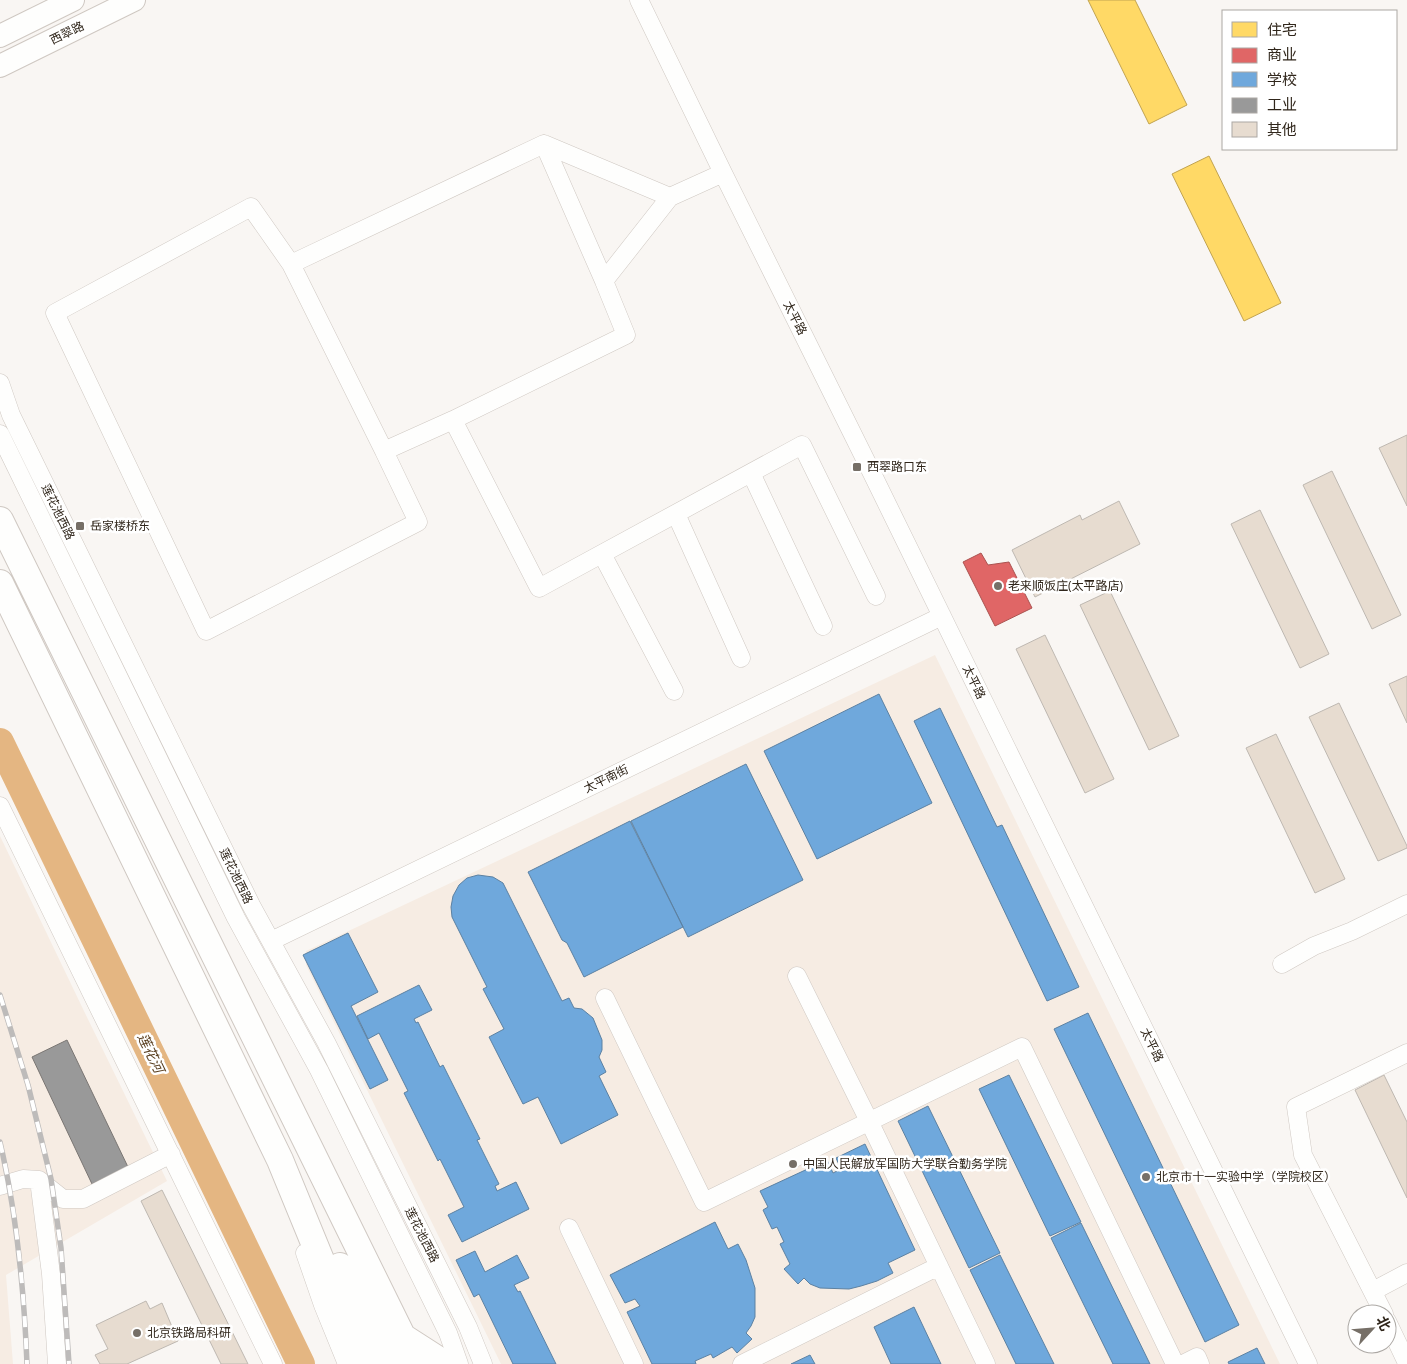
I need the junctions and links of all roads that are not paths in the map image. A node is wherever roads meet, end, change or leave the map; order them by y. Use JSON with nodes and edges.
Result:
{"nodes":[{"id":1,"x":73,"y":0,"type":"edge"},
{"id":2,"x":134,"y":0,"type":"edge"},
{"id":3,"x":639,"y":0,"type":"edge"},
{"id":4,"x":0,"y":36,"type":"edge"},
{"id":5,"x":0,"y":66,"type":"edge"},
{"id":6,"x":544,"y":144,"type":"junction"},
{"id":7,"x":723,"y":174,"type":"junction"},
{"id":8,"x":670,"y":197,"type":"junction"},
{"id":9,"x":291,"y":264,"type":"junction"},
{"id":10,"x":604,"y":282,"type":"junction"},
{"id":11,"x":0,"y":383,"type":"edge"},
{"id":12,"x":453,"y":420,"type":"junction"},
{"id":13,"x":0,"y":434,"type":"edge"},
{"id":14,"x":384,"y":451,"type":"junction"},
{"id":15,"x":751,"y":473,"type":"junction"},
{"id":16,"x":676,"y":514,"type":"junction"},
{"id":17,"x":0,"y":520,"type":"edge"},
{"id":18,"x":602,"y":554,"type":"junction"},
{"id":19,"x":6,"y":594,"type":"edge"},
{"id":20,"x":876,"y":596,"type":"dead end"},
{"id":21,"x":942,"y":616,"type":"junction"},
{"id":22,"x":823,"y":626,"type":"dead end"},
{"id":23,"x":742,"y":658,"type":"dead end"},
{"id":24,"x":674,"y":691,"type":"dead end"},
{"id":25,"x":0,"y":806,"type":"edge"},
{"id":26,"x":1407,"y":904,"type":"edge"},
{"id":27,"x":271,"y":941,"type":"junction"},
{"id":28,"x":1282,"y":964,"type":"dead end"},
{"id":29,"x":797,"y":976,"type":"dead end"},
{"id":30,"x":605,"y":998,"type":"dead end"},
{"id":31,"x":1407,"y":1052,"type":"edge"},
{"id":32,"x":869,"y":1121,"type":"junction"},
{"id":33,"x":170,"y":1154,"type":"junction"},
{"id":34,"x":280,"y":1160,"type":"junction"},
{"id":35,"x":39,"y":1180,"type":"junction"},
{"id":36,"x":0,"y":1186,"type":"edge"},
{"id":37,"x":568,"y":1228,"type":"dead end"},
{"id":38,"x":939,"y":1266,"type":"junction"},
{"id":39,"x":1407,"y":1273,"type":"edge"},
{"id":40,"x":1373,"y":1291,"type":"junction"},
{"id":41,"x":1379,"y":1304,"type":"edge"},
{"id":42,"x":403,"y":1337,"type":"junction"},
{"id":43,"x":1397,"y":1342,"type":"edge"},
{"id":44,"x":1407,"y":1363,"type":"edge"},
{"id":45,"x":57,"y":1364,"type":"edge"},
{"id":46,"x":273,"y":1364,"type":"edge"},
{"id":47,"x":347,"y":1364,"type":"edge"},
{"id":48,"x":364,"y":1364,"type":"edge"},
{"id":49,"x":388,"y":1364,"type":"edge"},
{"id":50,"x":416,"y":1364,"type":"edge"},
{"id":51,"x":445,"y":1364,"type":"edge"},
{"id":52,"x":459,"y":1364,"type":"edge"},
{"id":53,"x":483,"y":1364,"type":"edge"},
{"id":54,"x":634,"y":1364,"type":"edge"},
{"id":55,"x":742,"y":1364,"type":"edge"},
{"id":56,"x":986,"y":1364,"type":"edge"},
{"id":57,"x":1175,"y":1364,"type":"edge"},
{"id":58,"x":1183,"y":1364,"type":"edge"},
{"id":59,"x":1200,"y":1364,"type":"edge"},
{"id":60,"x":1308,"y":1364,"type":"edge"}],
"edges":[{"from":1,"to":4,"type":"main road"},
{"from":2,"to":5,"type":"main road","name":"西翠路"},
{"from":3,"to":7,"type":"street","name":"太平路"},
{"from":6,"to":8,"type":"street"},
{"from":6,"to":9,"type":"street"},
{"from":6,"to":10,"type":"street"},
{"from":7,"to":8,"type":"street"},
{"from":7,"to":21,"type":"street","name":"太平路"},
{"from":8,"to":10,"type":"street"},
{"from":9,"to":14,"type":"street"},
{"from":9,"to":14,"type":"street"},
{"from":10,"to":12,"type":"street"},
{"from":11,"to":27,"type":"street","name":"莲花池西路"},
{"from":12,"to":14,"type":"street"},
{"from":12,"to":18,"type":"street"},
{"from":13,"to":52,"type":"street","name":"莲花池西路"},
{"from":15,"to":16,"type":"street"},
{"from":15,"to":20,"type":"street"},
{"from":15,"to":22,"type":"street"},
{"from":16,"to":18,"type":"street"},
{"from":16,"to":23,"type":"street"},
{"from":17,"to":42,"type":"highway"},
{"from":18,"to":24,"type":"street"},
{"from":19,"to":34,"type":"highway"},
{"from":21,"to":27,"type":"street","name":"太平南街"},
{"from":21,"to":60,"type":"street","name":"太平路"},
{"from":25,"to":33,"type":"street"},
{"from":26,"to":28,"type":"street"},
{"from":27,"to":53,"type":"street","name":"莲花池西路"},
{"from":29,"to":32,"type":"street"},
{"from":30,"to":32,"type":"street"},
{"from":31,"to":40,"type":"street"},
{"from":32,"to":38,"type":"street"},
{"from":32,"to":57,"type":"street"},
{"from":33,"to":35,"type":"street"},
{"from":33,"to":46,"type":"street"},
{"from":34,"to":47,"type":"street"},
{"from":34,"to":48,"type":"highway"},
{"from":34,"to":49,"type":"highway"},
{"from":35,"to":36,"type":"street"},
{"from":35,"to":45,"type":"street"},
{"from":37,"to":54,"type":"street"},
{"from":38,"to":55,"type":"street"},
{"from":38,"to":56,"type":"street"},
{"from":39,"to":40,"type":"street"},
{"from":40,"to":41,"type":"street"},
{"from":42,"to":50,"type":"highway"},
{"from":42,"to":51,"type":"highway"},
{"from":43,"to":44,"type":"street"},
{"from":58,"to":59,"type":"street"}]}
